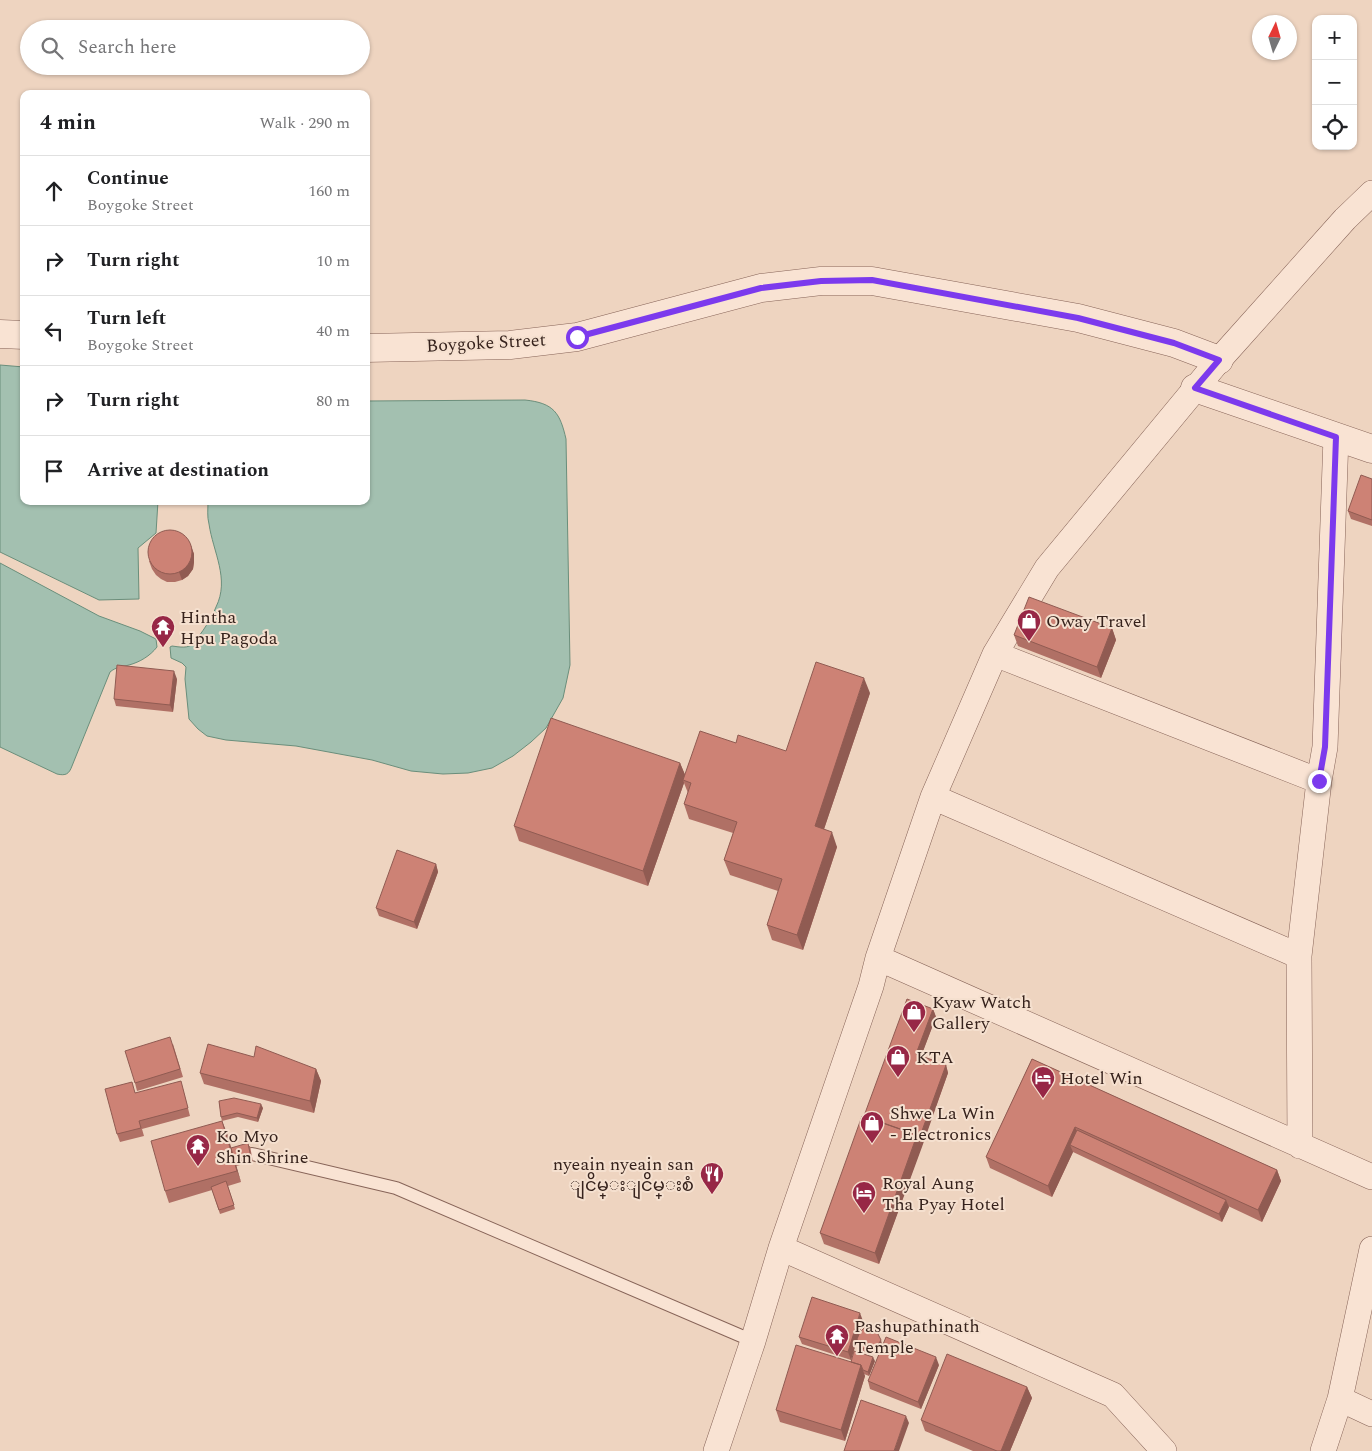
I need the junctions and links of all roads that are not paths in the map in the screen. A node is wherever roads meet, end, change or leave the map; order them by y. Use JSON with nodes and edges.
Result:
{"nodes":[{"id":1,"x":1372,"y":193,"type":"edge"},
{"id":2,"x":0,"y":334,"type":"edge"},
{"id":3,"x":20,"y":335,"type":"edge"},
{"id":4,"x":370,"y":348,"type":"edge"},
{"id":5,"x":1219,"y":360,"type":"junction"},
{"id":6,"x":1195,"y":388,"type":"junction"},
{"id":7,"x":1336,"y":437,"type":"junction"},
{"id":8,"x":1372,"y":448,"type":"edge"},
{"id":9,"x":994,"y":654,"type":"junction"},
{"id":10,"x":1319,"y":781,"type":"junction"},
{"id":11,"x":933,"y":797,"type":"junction"},
{"id":12,"x":1299,"y":956,"type":"junction"},
{"id":13,"x":878,"y":958,"type":"junction"},
{"id":14,"x":1300,"y":1146,"type":"junction"},
{"id":15,"x":252,"y":1154,"type":"edge"},
{"id":16,"x":1372,"y":1178,"type":"edge"},
{"id":17,"x":781,"y":1248,"type":"junction"},
{"id":18,"x":1372,"y":1249,"type":"edge"},
{"id":19,"x":753,"y":1341,"type":"junction"},
{"id":20,"x":1340,"y":1399,"type":"junction"},
{"id":21,"x":1372,"y":1414,"type":"edge"},
{"id":22,"x":716,"y":1451,"type":"edge"},
{"id":23,"x":1164,"y":1451,"type":"edge"},
{"id":24,"x":1323,"y":1451,"type":"edge"}],
"edges":[{"from":1,"to":5,"type":"street"},
{"from":2,"to":3,"type":"street"},
{"from":4,"to":5,"type":"street","name":"Boygoke Street"},
{"from":5,"to":6,"type":"street"},
{"from":6,"to":7,"type":"street"},
{"from":6,"to":9,"type":"street"},
{"from":7,"to":8,"type":"street"},
{"from":7,"to":10,"type":"street"},
{"from":9,"to":10,"type":"street"},
{"from":9,"to":11,"type":"street"},
{"from":10,"to":12,"type":"street"},
{"from":11,"to":12,"type":"street"},
{"from":11,"to":13,"type":"street"},
{"from":12,"to":14,"type":"street"},
{"from":13,"to":14,"type":"street"},
{"from":13,"to":17,"type":"street"},
{"from":14,"to":16,"type":"street"},
{"from":15,"to":19,"type":"lane"},
{"from":17,"to":19,"type":"street"},
{"from":17,"to":23,"type":"street"},
{"from":18,"to":20,"type":"street"},
{"from":19,"to":22,"type":"street"},
{"from":20,"to":21,"type":"street"},
{"from":20,"to":24,"type":"street"}]}
